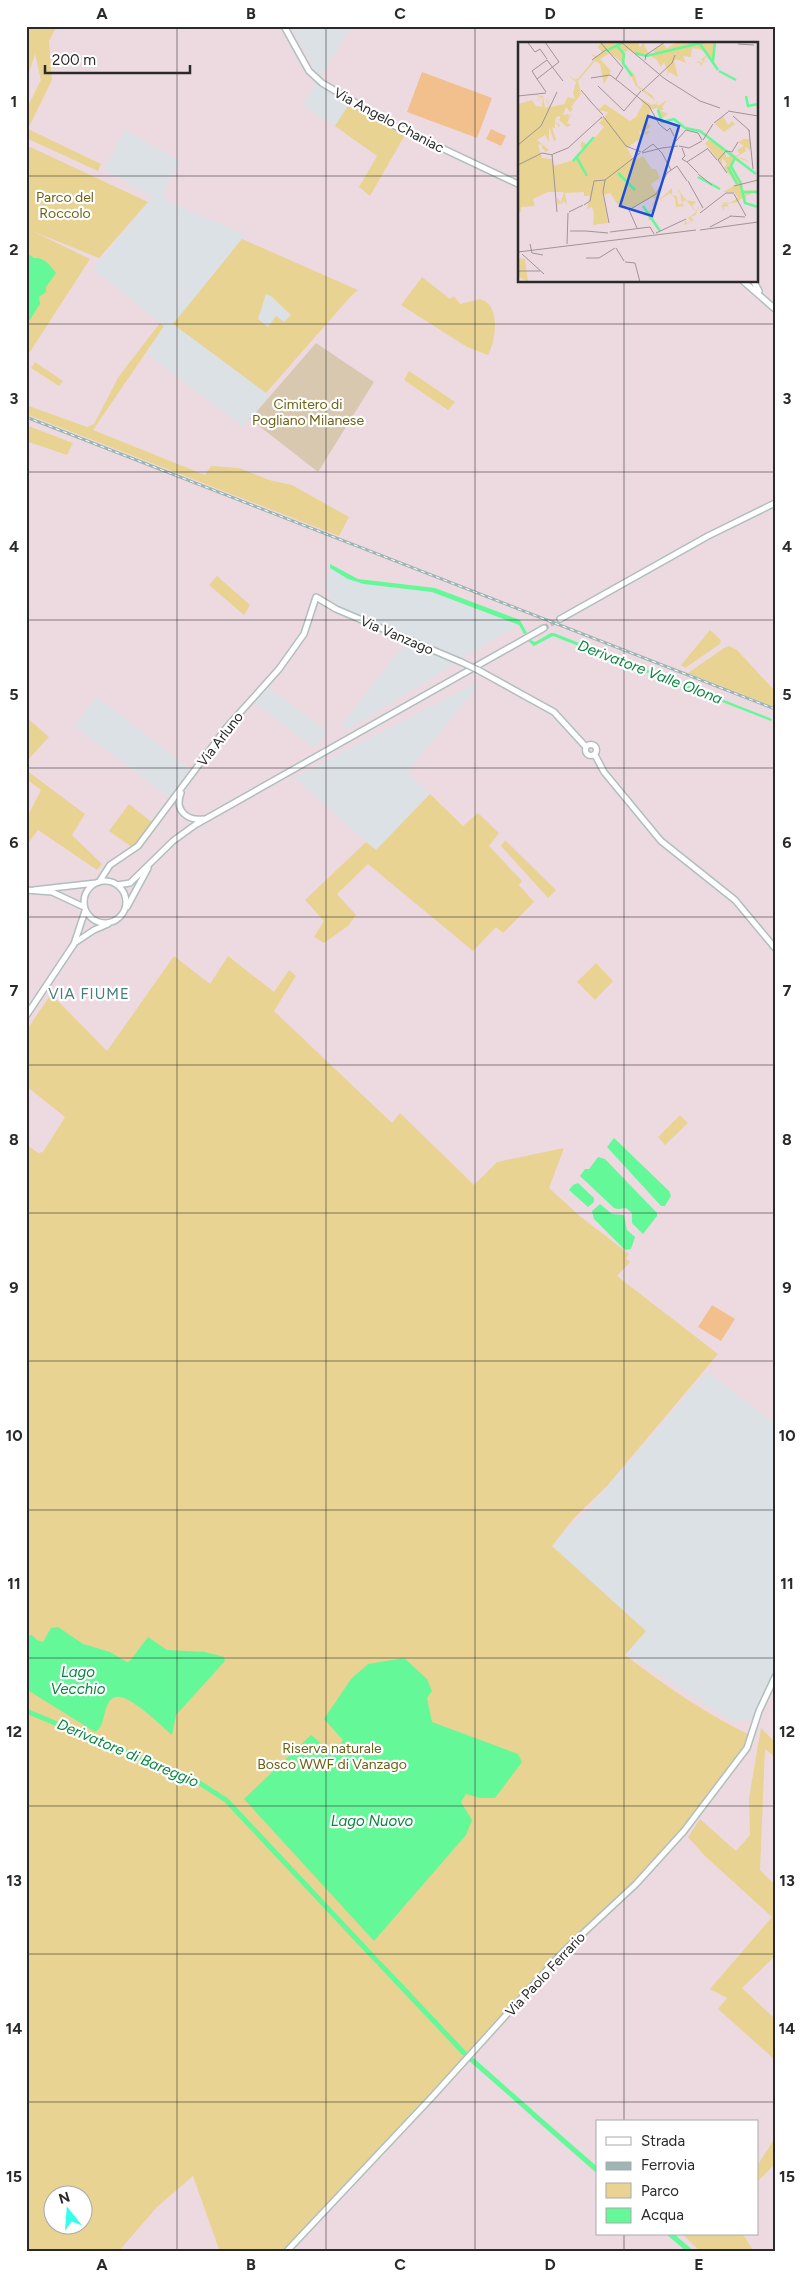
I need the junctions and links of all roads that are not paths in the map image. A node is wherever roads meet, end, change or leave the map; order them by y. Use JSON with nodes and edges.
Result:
{"nodes":[{"id":1,"x":284,"y":26,"type":"edge"},
{"id":2,"x":518,"y":184,"type":"edge"},
{"id":3,"x":750,"y":282,"type":"edge"},
{"id":4,"x":775,"y":309,"type":"edge"},
{"id":5,"x":774,"y":504,"type":"edge"},
{"id":6,"x":316,"y":597,"type":"joint"},
{"id":7,"x":560,"y":619,"type":"tunnel mouth"},
{"id":8,"x":544,"y":628,"type":"tunnel mouth"},
{"id":9,"x":586,"y":747,"type":"junction"},
{"id":10,"x":595,"y":755,"type":"junction"},
{"id":11,"x":183,"y":788,"type":"junction"},
{"id":12,"x":208,"y":818,"type":"junction"},
{"id":13,"x":153,"y":859,"type":"junction"},
{"id":14,"x":109,"y":869,"type":"junction"},
{"id":15,"x":98,"y":882,"type":"junction"},
{"id":16,"x":115,"y":883,"type":"junction"},
{"id":17,"x":26,"y":890,"type":"edge"},
{"id":18,"x":34,"y":890,"type":"junction"},
{"id":19,"x":85,"y":908,"type":"junction"},
{"id":20,"x":124,"y":912,"type":"junction"},
{"id":21,"x":111,"y":923,"type":"junction"},
{"id":22,"x":74,"y":944,"type":"junction"},
{"id":23,"x":775,"y":948,"type":"edge"},
{"id":24,"x":26,"y":1016,"type":"edge"},
{"id":25,"x":775,"y":1678,"type":"edge"},
{"id":26,"x":286,"y":2252,"type":"edge"}],
"edges":[{"from":1,"to":2,"type":"street","name":"Via Angelo Chaniac"},
{"from":3,"to":4,"type":"street"},
{"from":5,"to":7,"type":"street"},
{"from":6,"to":9,"type":"street","name":"Via Vanzago","bridge":true},
{"from":6,"to":11,"type":"street","name":"Via Arluno"},
{"from":8,"to":12,"type":"street"},
{"from":9,"to":10,"type":"street"},
{"from":9,"to":10,"type":"street"},
{"from":10,"to":23,"type":"street"},
{"from":11,"to":12,"type":"street"},
{"from":11,"to":14,"type":"street","name":"Via Arluno"},
{"from":12,"to":13,"type":"street"},
{"from":13,"to":16,"type":"street"},
{"from":13,"to":20,"type":"street"},
{"from":14,"to":15,"type":"street","name":"Via Arluno"},
{"from":14,"to":16,"type":"street"},
{"from":15,"to":16,"type":"street"},
{"from":15,"to":18,"type":"street"},
{"from":15,"to":19,"type":"street"},
{"from":16,"to":20,"type":"street"},
{"from":17,"to":18,"type":"street"},
{"from":18,"to":19,"type":"street"},
{"from":19,"to":21,"type":"street"},
{"from":19,"to":22,"type":"street"},
{"from":20,"to":21,"type":"street"},
{"from":21,"to":22,"type":"street"},
{"from":22,"to":24,"type":"street"},
{"from":25,"to":26,"type":"street","name":"Via Paolo Ferrario"}]}
